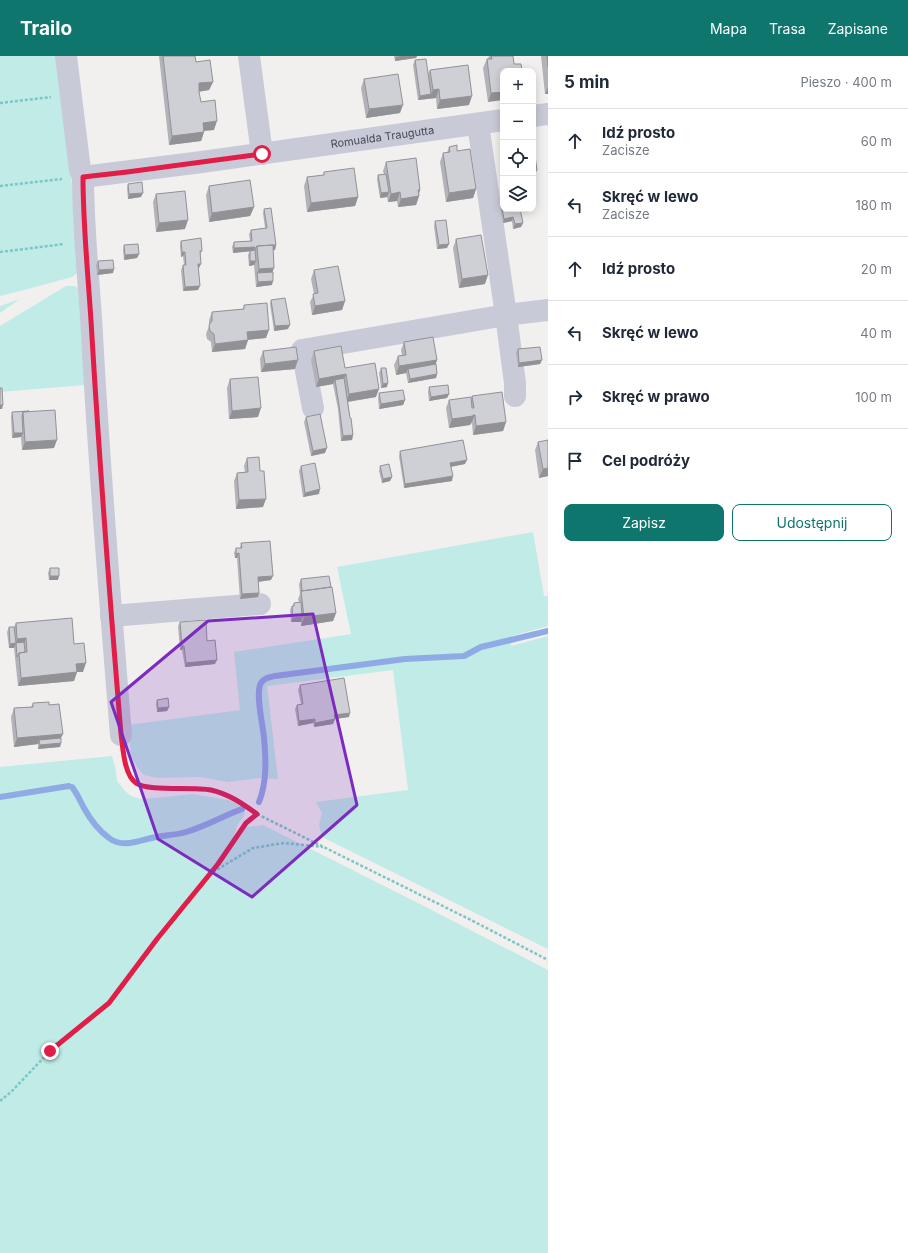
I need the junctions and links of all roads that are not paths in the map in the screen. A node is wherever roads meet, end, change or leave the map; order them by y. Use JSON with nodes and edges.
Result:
{"nodes":[{"id":1,"x":66,"y":56,"type":"edge"},
{"id":2,"x":248,"y":56,"type":"edge"},
{"id":3,"x":548,"y":114,"type":"edge"},
{"id":4,"x":536,"y":116,"type":"edge"},
{"id":5,"x":500,"y":120,"type":"edge"},
{"id":6,"x":478,"y":124,"type":"junction"},
{"id":7,"x":262,"y":154,"type":"junction"},
{"id":8,"x":72,"y":178,"type":"junction"},
{"id":9,"x":548,"y":310,"type":"edge"},
{"id":10,"x":506,"y":315,"type":"junction"},
{"id":11,"x":515,"y":396,"type":"dead end"},
{"id":12,"x":313,"y":408,"type":"dead end"},
{"id":13,"x":260,"y":604,"type":"dead end"},
{"id":14,"x":111,"y":616,"type":"junction"},
{"id":15,"x":121,"y":734,"type":"road end"}],
"edges":[{"from":1,"to":8,"type":"street"},
{"from":2,"to":7,"type":"street"},
{"from":3,"to":4,"type":"street"},
{"from":5,"to":6,"type":"street","name":"Romualda Traugutta"},
{"from":6,"to":7,"type":"street","name":"Romualda Traugutta"},
{"from":6,"to":10,"type":"street"},
{"from":7,"to":8,"type":"street","name":"Romualda Traugutta"},
{"from":8,"to":14,"type":"street"},
{"from":9,"to":10,"type":"street"},
{"from":10,"to":11,"type":"street"},
{"from":10,"to":12,"type":"street"},
{"from":13,"to":14,"type":"street"},
{"from":14,"to":15,"type":"street"}]}
